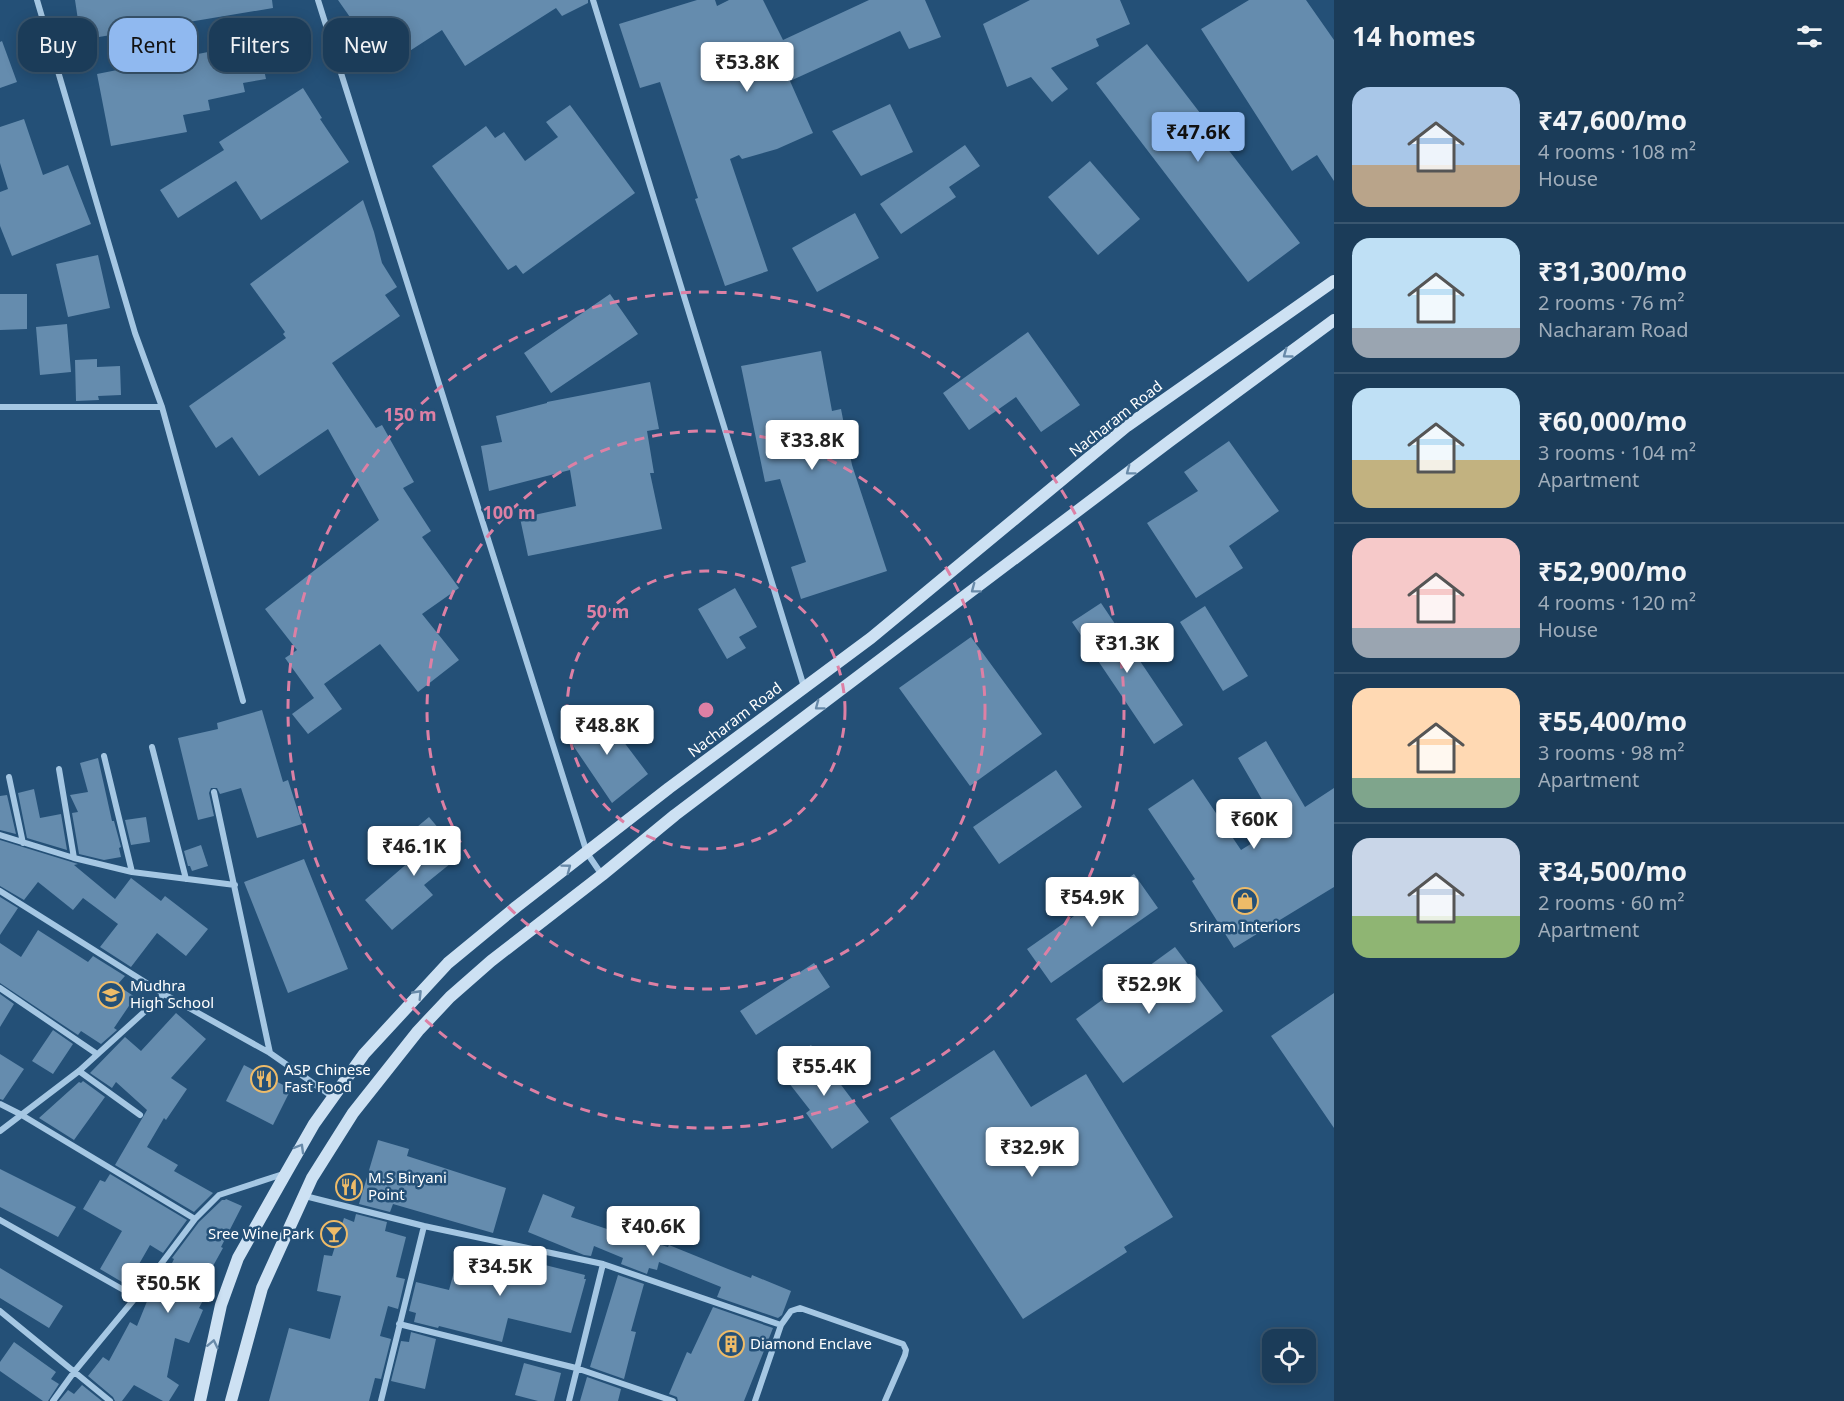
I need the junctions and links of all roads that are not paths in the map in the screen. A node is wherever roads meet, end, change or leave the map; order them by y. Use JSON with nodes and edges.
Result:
{"nodes":[{"id":1,"x":37,"y":0,"type":"edge"},
{"id":2,"x":318,"y":0,"type":"edge"},
{"id":3,"x":593,"y":0,"type":"edge"},
{"id":4,"x":1334,"y":281,"type":"edge"},
{"id":5,"x":1334,"y":320,"type":"edge"},
{"id":6,"x":0,"y":407,"type":"edge"},
{"id":7,"x":162,"y":407,"type":"junction"},
{"id":8,"x":804,"y":687,"type":"junction"},
{"id":9,"x":243,"y":701,"type":"dead end"},
{"id":10,"x":152,"y":747,"type":"dead end"},
{"id":11,"x":104,"y":756,"type":"dead end"},
{"id":12,"x":59,"y":768,"type":"dead end"},
{"id":13,"x":9,"y":777,"type":"dead end"},
{"id":14,"x":214,"y":792,"type":"dead end"},
{"id":15,"x":0,"y":835,"type":"edge"},
{"id":16,"x":23,"y":843,"type":"junction"},
{"id":17,"x":587,"y":853,"type":"junction"},
{"id":18,"x":74,"y":858,"type":"junction"},
{"id":19,"x":132,"y":872,"type":"junction"},
{"id":20,"x":602,"y":875,"type":"junction"},
{"id":21,"x":186,"y":879,"type":"junction"},
{"id":22,"x":235,"y":885,"type":"junction"},
{"id":23,"x":0,"y":891,"type":"edge"},
{"id":24,"x":0,"y":988,"type":"edge"},
{"id":25,"x":164,"y":994,"type":"junction"},
{"id":26,"x":270,"y":1053,"type":"junction"},
{"id":27,"x":98,"y":1054,"type":"junction"},
{"id":28,"x":79,"y":1071,"type":"junction"},
{"id":29,"x":333,"y":1097,"type":"junction"},
{"id":30,"x":0,"y":1104,"type":"edge"},
{"id":31,"x":20,"y":1114,"type":"junction"},
{"id":32,"x":140,"y":1114,"type":"dead end"},
{"id":33,"x":0,"y":1131,"type":"edge"},
{"id":34,"x":286,"y":1173,"type":"junction"},
{"id":35,"x":304,"y":1196,"type":"junction"},
{"id":36,"x":195,"y":1219,"type":"junction"},
{"id":37,"x":0,"y":1220,"type":"edge"},
{"id":38,"x":424,"y":1226,"type":"junction"},
{"id":39,"x":603,"y":1264,"type":"junction"},
{"id":40,"x":136,"y":1297,"type":"junction"},
{"id":41,"x":0,"y":1311,"type":"edge"},
{"id":42,"x":399,"y":1324,"type":"junction"},
{"id":43,"x":782,"y":1325,"type":"junction"},
{"id":44,"x":576,"y":1368,"type":"junction"},
{"id":45,"x":74,"y":1372,"type":"junction"},
{"id":46,"x":235,"y":1400,"type":"edge"},
{"id":47,"x":53,"y":1401,"type":"edge"},
{"id":48,"x":110,"y":1401,"type":"edge"},
{"id":49,"x":200,"y":1401,"type":"edge"},
{"id":50,"x":381,"y":1401,"type":"edge"},
{"id":51,"x":569,"y":1401,"type":"edge"},
{"id":52,"x":673,"y":1401,"type":"edge"},
{"id":53,"x":755,"y":1401,"type":"edge"},
{"id":54,"x":885,"y":1401,"type":"edge"}],
"edges":[{"from":1,"to":7,"type":"street"},
{"from":2,"to":17,"type":"street"},
{"from":3,"to":8,"type":"street"},
{"from":4,"to":8,"type":"main road","name":"Nacharam Road"},
{"from":5,"to":20,"type":"main road","one_way":true},
{"from":6,"to":7,"type":"street"},
{"from":7,"to":9,"type":"street"},
{"from":8,"to":17,"type":"main road","name":"Nacharam Road"},
{"from":10,"to":21,"type":"street"},
{"from":11,"to":19,"type":"street"},
{"from":12,"to":18,"type":"street"},
{"from":13,"to":16,"type":"street"},
{"from":14,"to":22,"type":"street"},
{"from":15,"to":16,"type":"street"},
{"from":16,"to":18,"type":"street"},
{"from":17,"to":20,"type":"street"},
{"from":29,"to":17,"type":"main road","name":"Nacharam Road","one_way":true},
{"from":18,"to":19,"type":"street"},
{"from":19,"to":21,"type":"street"},
{"from":20,"to":35,"type":"main road"},
{"from":21,"to":22,"type":"street"},
{"from":22,"to":26,"type":"street"},
{"from":23,"to":25,"type":"street"},
{"from":24,"to":27,"type":"street"},
{"from":25,"to":26,"type":"street"},
{"from":25,"to":27,"type":"street"},
{"from":26,"to":29,"type":"street"},
{"from":27,"to":28,"type":"street"},
{"from":28,"to":31,"type":"street"},
{"from":28,"to":32,"type":"street"},
{"from":34,"to":29,"type":"main road","name":"Nacharam Road","one_way":true},
{"from":30,"to":31,"type":"street"},
{"from":31,"to":33,"type":"street"},
{"from":31,"to":36,"type":"street"},
{"from":34,"to":36,"type":"street"},
{"from":49,"to":34,"type":"main road","name":"Nacharam Road","one_way":true},
{"from":35,"to":38,"type":"street"},
{"from":35,"to":46,"type":"main road"},
{"from":36,"to":40,"type":"street"},
{"from":37,"to":40,"type":"street"},
{"from":38,"to":39,"type":"street"},
{"from":38,"to":42,"type":"street"},
{"from":39,"to":43,"type":"street"},
{"from":39,"to":44,"type":"street"},
{"from":40,"to":45,"type":"street"},
{"from":41,"to":45,"type":"street"},
{"from":42,"to":44,"type":"street"},
{"from":42,"to":50,"type":"street"},
{"from":43,"to":53,"type":"street"},
{"from":43,"to":54,"type":"street"},
{"from":44,"to":51,"type":"street"},
{"from":44,"to":52,"type":"street"},
{"from":45,"to":47,"type":"street"},
{"from":45,"to":48,"type":"street"}]}
